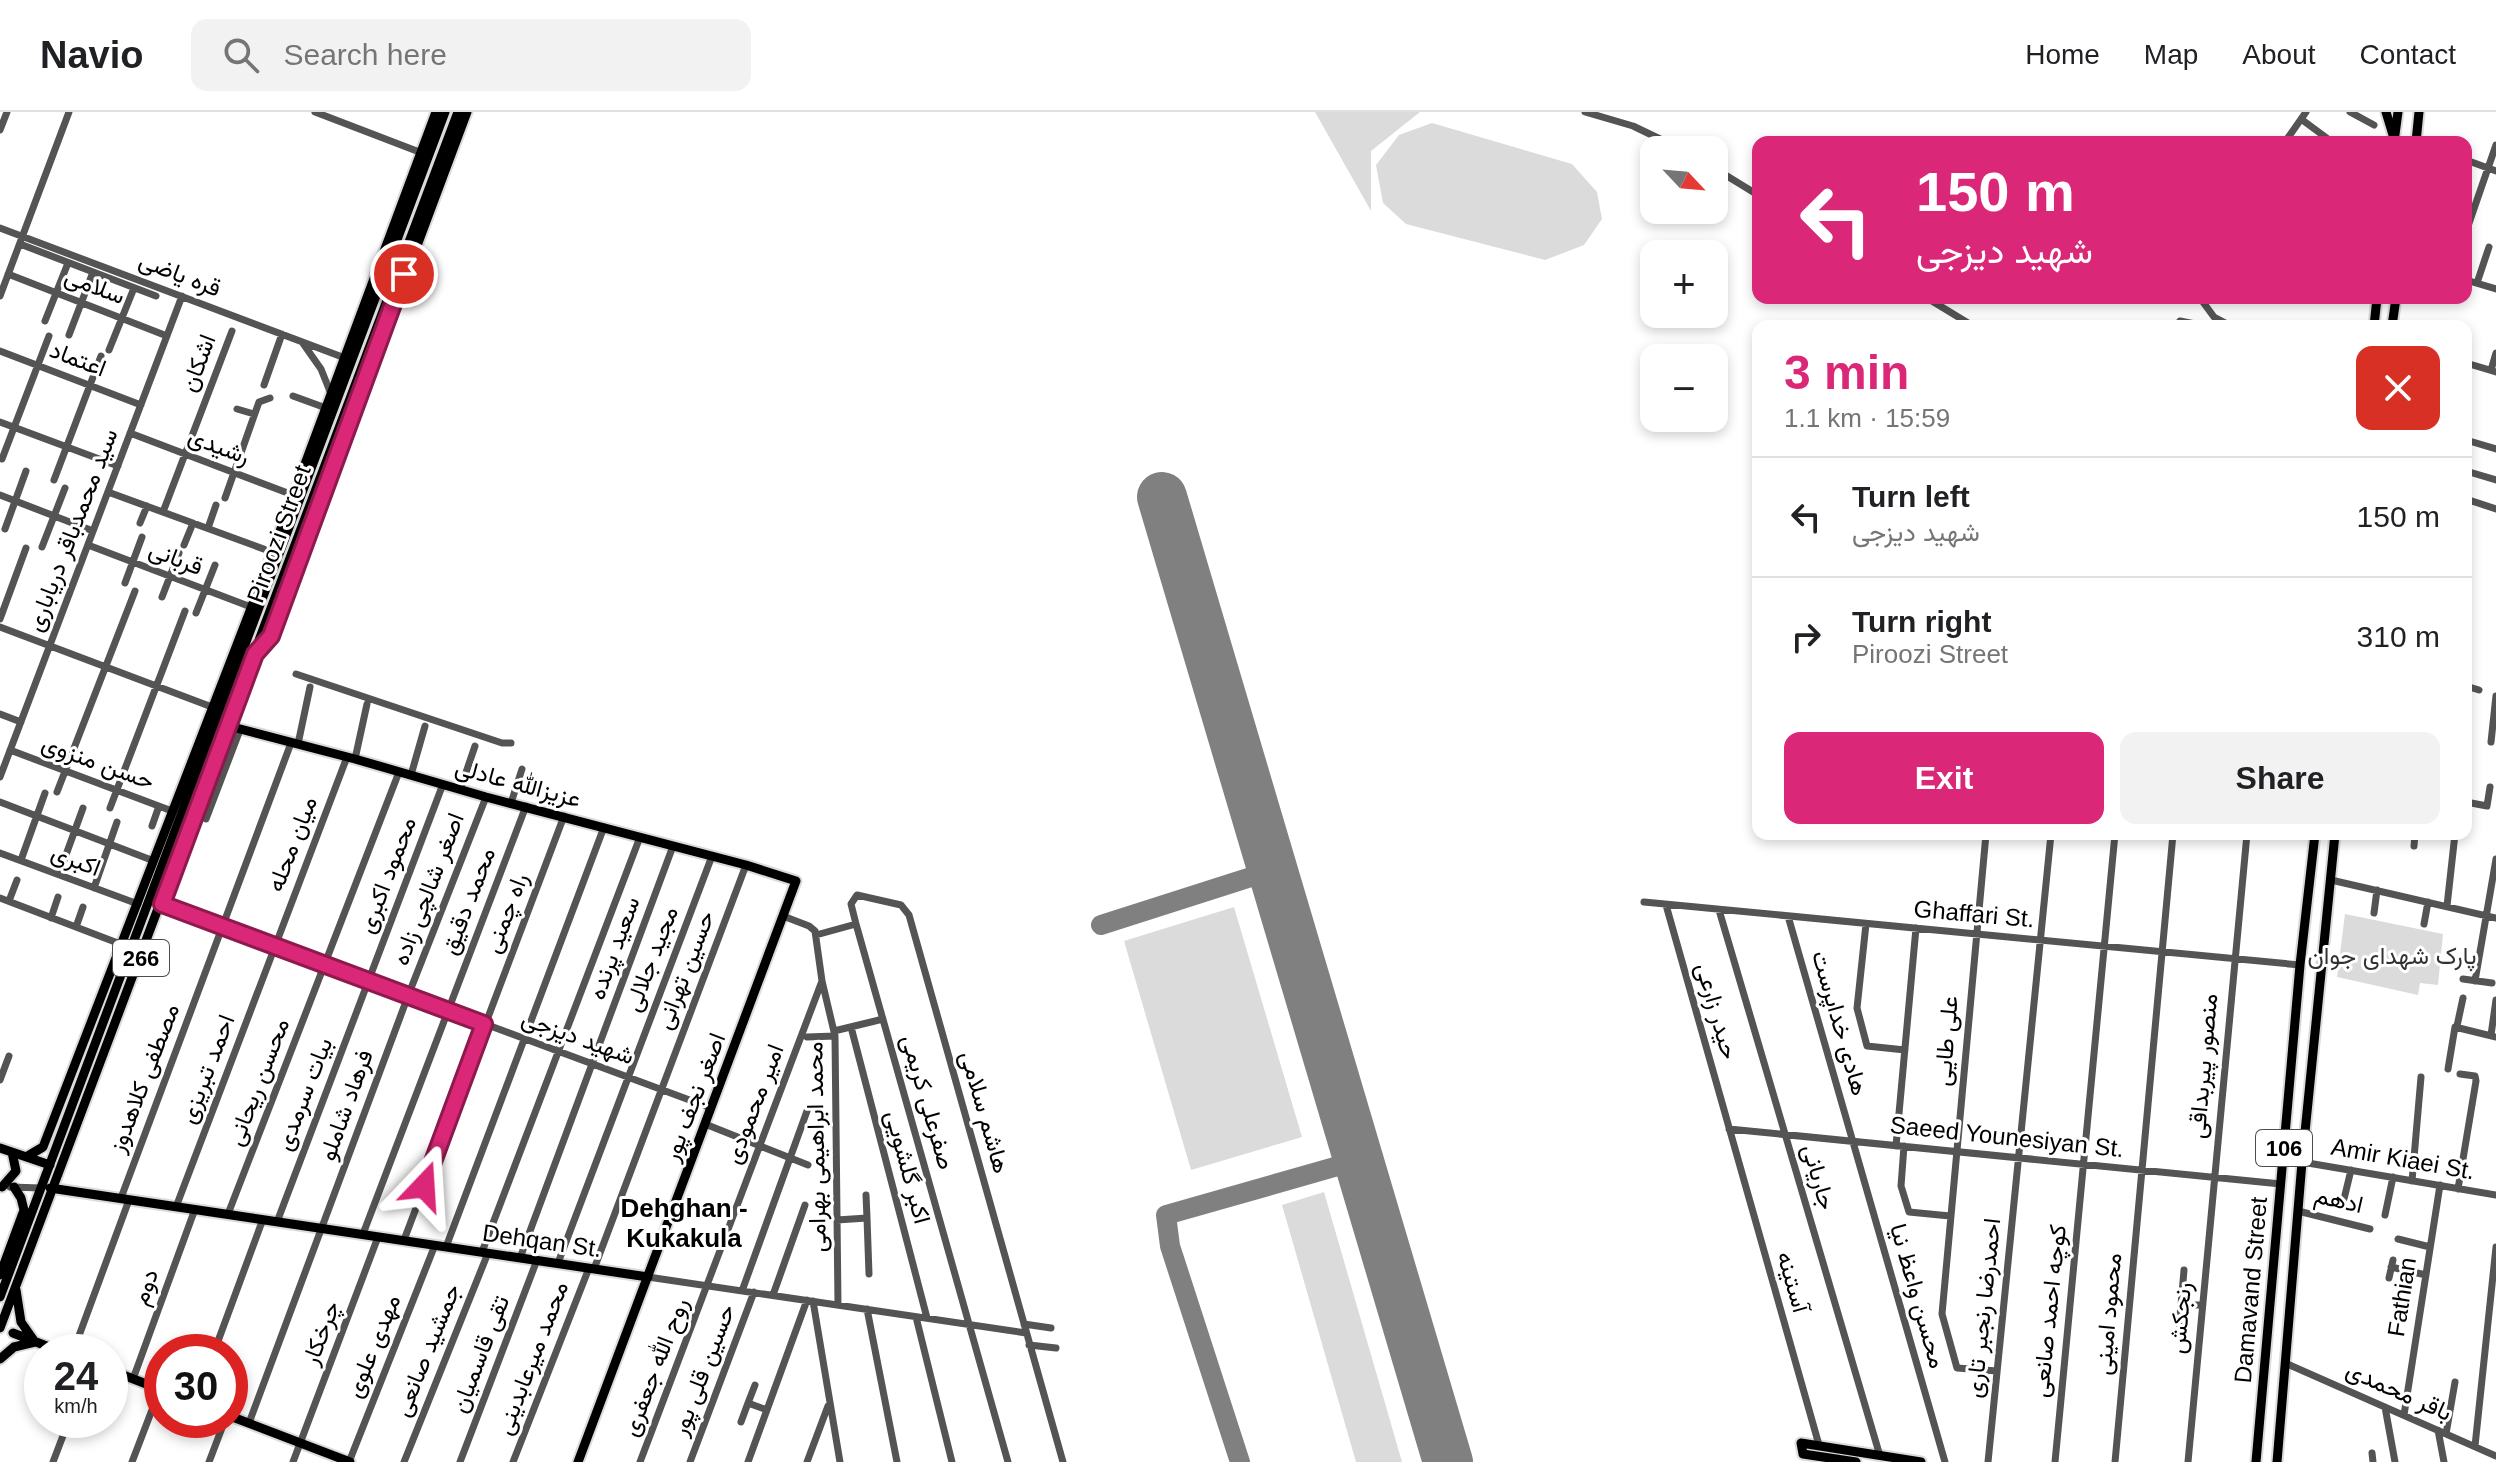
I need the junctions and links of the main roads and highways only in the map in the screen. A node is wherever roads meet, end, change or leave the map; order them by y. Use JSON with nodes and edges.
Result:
{"nodes":[{"id":1,"x":436,"y":112,"type":"edge"},
{"id":2,"x":445,"y":112,"type":"edge"},
{"id":3,"x":458,"y":112,"type":"edge"},
{"id":4,"x":467,"y":112,"type":"edge"},
{"id":5,"x":2386,"y":112,"type":"edge"},
{"id":6,"x":2398,"y":112,"type":"edge"},
{"id":7,"x":2419,"y":112,"type":"edge"},
{"id":8,"x":2393,"y":136,"type":"edge"},
{"id":9,"x":2395,"y":136,"type":"edge"},
{"id":10,"x":2417,"y":136,"type":"edge"},
{"id":11,"x":425,"y":155,"type":"junction"},
{"id":12,"x":406,"y":251,"type":"junction"},
{"id":13,"x":404,"y":274,"type":"junction"},
{"id":14,"x":349,"y":359,"type":"junction"},
{"id":15,"x":363,"y":364,"type":"junction"},
{"id":16,"x":255,"y":654,"type":"junction"},
{"id":17,"x":216,"y":722,"type":"junction"},
{"id":18,"x":228,"y":726,"type":"junction"},
{"id":19,"x":195,"y":781,"type":"junction"},
{"id":20,"x":206,"y":785,"type":"junction"},
{"id":21,"x":2314,"y":840,"type":"edge"},
{"id":22,"x":2334,"y":840,"type":"edge"},
{"id":23,"x":796,"y":881,"type":"joint"},
{"id":24,"x":128,"y":946,"type":"junction"},
{"id":25,"x":96,"y":1014,"type":"junction"},
{"id":26,"x":101,"y":1031,"type":"junction"},
{"id":27,"x":91,"y":1057,"type":"junction"},
{"id":28,"x":74,"y":1068,"type":"junction"},
{"id":29,"x":0,"y":1148,"type":"edge"},
{"id":30,"x":12,"y":1152,"type":"junction"},
{"id":31,"x":26,"y":1157,"type":"junction"},
{"id":32,"x":50,"y":1165,"type":"junction"},
{"id":33,"x":1,"y":1187,"type":"edge"},
{"id":34,"x":14,"y":1187,"type":"road end"},
{"id":35,"x":47,"y":1188,"type":"junction"},
{"id":36,"x":4,"y":1252,"type":"edge"},
{"id":37,"x":0,"y":1275,"type":"edge"},
{"id":38,"x":648,"y":1277,"type":"junction"},
{"id":39,"x":16,"y":1286,"type":"junction"},
{"id":40,"x":0,"y":1297,"type":"edge"},
{"id":41,"x":0,"y":1328,"type":"edge"},
{"id":42,"x":13,"y":1333,"type":"dead end"},
{"id":43,"x":29,"y":1334,"type":"edge"},
{"id":44,"x":24,"y":1338,"type":"edge"},
{"id":45,"x":24,"y":1345,"type":"edge"},
{"id":46,"x":0,"y":1359,"type":"edge"},
{"id":47,"x":248,"y":1423,"type":"edge"},
{"id":48,"x":1881,"y":1459,"type":"edge"},
{"id":49,"x":1826,"y":1460,"type":"edge"},
{"id":50,"x":349,"y":1462,"type":"edge"},
{"id":51,"x":578,"y":1462,"type":"edge"},
{"id":52,"x":1856,"y":1462,"type":"edge"},
{"id":53,"x":1921,"y":1462,"type":"edge"},
{"id":54,"x":2256,"y":1462,"type":"edge"},
{"id":55,"x":2277,"y":1462,"type":"edge"}],
"edges":[{"from":1,"to":11,"type":"main road"},
{"from":2,"to":11,"type":"main road"},
{"from":3,"to":12,"type":"main road","name":"Piroozi Street","number":"266"},
{"from":4,"to":13,"type":"main road"},
{"from":5,"to":8,"type":"main road"},
{"from":6,"to":9,"type":"main road"},
{"from":7,"to":10,"type":"main road"},
{"from":11,"to":14,"type":"main road"},
{"from":12,"to":13,"type":"main road"},
{"from":12,"to":15,"type":"main road","name":"Piroozi Street","number":"266"},
{"from":13,"to":16,"type":"main road"},
{"from":14,"to":15,"type":"main road"},
{"from":14,"to":17,"type":"main road","name":"Piroozi Street","number":"266"},
{"from":14,"to":24,"type":"main road"},
{"from":15,"to":16,"type":"main road","name":"Piroozi Street","number":"266"},
{"from":16,"to":18,"type":"main road","name":"Piroozi Street","number":"266"},
{"from":17,"to":18,"type":"main road","name":"عزیزالله عادلی"},
{"from":17,"to":19,"type":"main road","name":"Piroozi Street","number":"266"},
{"from":18,"to":20,"type":"main road","name":"Piroozi Street","number":"266"},
{"from":18,"to":23,"type":"main road","name":"عزیزالله عادلی"},
{"from":19,"to":20,"type":"main road"},
{"from":19,"to":24,"type":"main road","name":"Piroozi Street","number":"266"},
{"from":20,"to":35,"type":"main road","name":"Piroozi Street","number":"266"},
{"from":21,"to":54,"type":"main road","name":"Damavand Street","number":"106"},
{"from":22,"to":55,"type":"main road","name":"Damavand Street","number":"106"},
{"from":23,"to":38,"type":"main road","name":"اصغر نجف پور"},
{"from":24,"to":25,"type":"main road"},
{"from":24,"to":26,"type":"main road","name":"Piroozi Street","number":"266"},
{"from":25,"to":26,"type":"main road"},
{"from":25,"to":28,"type":"main road"},
{"from":26,"to":27,"type":"main road","name":"Piroozi Street","number":"266"},
{"from":27,"to":28,"type":"main road"},
{"from":27,"to":32,"type":"main road","name":"Piroozi Street","number":"266"},
{"from":28,"to":31,"type":"main road"},
{"from":29,"to":30,"type":"main road"},
{"from":30,"to":31,"type":"main road"},
{"from":30,"to":33,"type":"main road"},
{"from":31,"to":32,"type":"main road"},
{"from":32,"to":35,"type":"main road","name":"Piroozi Street","number":"266"},
{"from":34,"to":36,"type":"main road"},
{"from":35,"to":38,"type":"main road","name":"Dehqan St."},
{"from":35,"to":39,"type":"main road","name":"Piroozi Street","number":"266"},
{"from":35,"to":40,"type":"main road","name":"Piroozi Street","number":"266"},
{"from":36,"to":37,"type":"main road"},
{"from":38,"to":51,"type":"main road","name":"اصغر نجف پور"},
{"from":39,"to":41,"type":"main road","name":"Piroozi Street","number":"266"},
{"from":39,"to":43,"type":"main road"},
{"from":42,"to":44,"type":"main road"},
{"from":45,"to":46,"type":"main road"},
{"from":47,"to":50,"type":"main road"},
{"from":48,"to":49,"type":"main road"},
{"from":48,"to":53,"type":"main road"},
{"from":49,"to":52,"type":"main road"}]}
